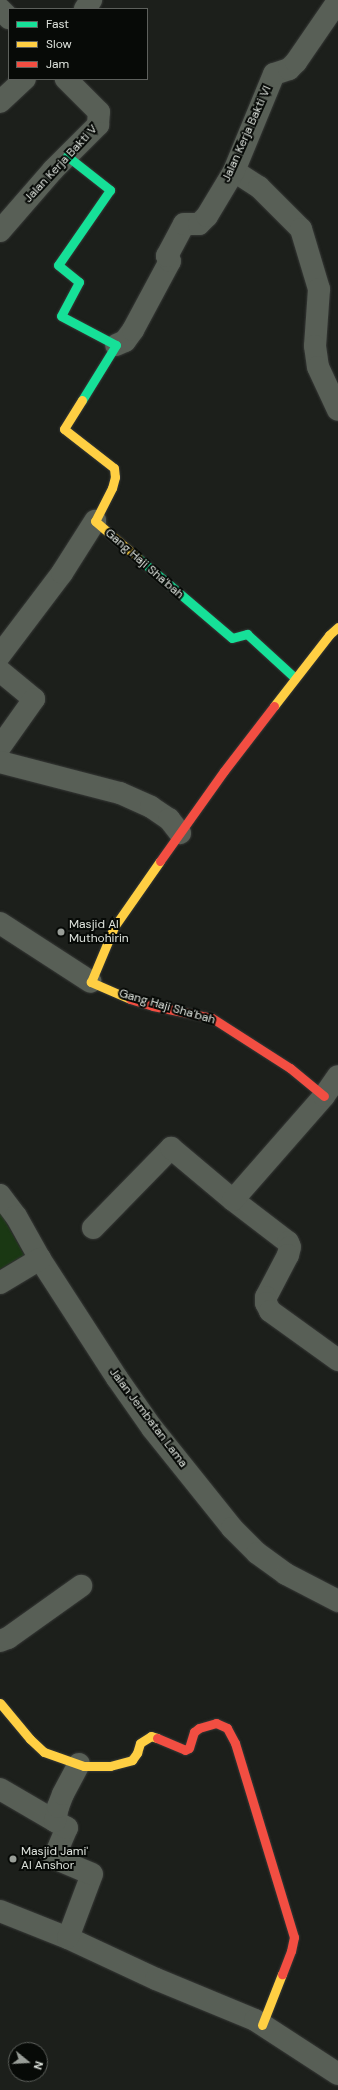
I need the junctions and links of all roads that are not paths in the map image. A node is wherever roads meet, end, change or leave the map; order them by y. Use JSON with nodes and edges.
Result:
{"nodes":[{"id":1,"x":338,"y":2,"type":"edge"},
{"id":2,"x":0,"y":8,"type":"edge"},
{"id":3,"x":8,"y":17,"type":"edge"},
{"id":4,"x":24,"y":80,"type":"edge"},
{"id":5,"x":67,"y":80,"type":"edge"},
{"id":6,"x":0,"y":102,"type":"edge"},
{"id":7,"x":67,"y":156,"type":"junction"},
{"id":8,"x":234,"y":171,"type":"junction"},
{"id":9,"x":0,"y":231,"type":"edge"},
{"id":10,"x":116,"y":345,"type":"junction"},
{"id":11,"x":338,"y":410,"type":"edge"},
{"id":12,"x":95,"y":521,"type":"junction"},
{"id":13,"x":338,"y":627,"type":"edge"},
{"id":14,"x":0,"y":655,"type":"edge"},
{"id":15,"x":0,"y":671,"type":"edge"},
{"id":16,"x":296,"y":678,"type":"junction"},
{"id":17,"x":0,"y":747,"type":"edge"},
{"id":18,"x":0,"y":762,"type":"edge"},
{"id":19,"x":180,"y":833,"type":"junction"},
{"id":20,"x":0,"y":923,"type":"edge"},
{"id":21,"x":91,"y":982,"type":"junction"},
{"id":22,"x":338,"y":1076,"type":"edge"},
{"id":23,"x":324,"y":1096,"type":"junction"},
{"id":24,"x":0,"y":1195,"type":"edge"},
{"id":25,"x":233,"y":1200,"type":"junction"},
{"id":26,"x":93,"y":1228,"type":"dead end"},
{"id":27,"x":40,"y":1259,"type":"junction"},
{"id":28,"x":0,"y":1282,"type":"edge"},
{"id":29,"x":338,"y":1360,"type":"edge"},
{"id":30,"x":81,"y":1586,"type":"dead end"},
{"id":31,"x":338,"y":1601,"type":"edge"},
{"id":32,"x":0,"y":1641,"type":"edge"},
{"id":33,"x":0,"y":1703,"type":"edge"},
{"id":34,"x":79,"y":1764,"type":"junction"},
{"id":35,"x":0,"y":1789,"type":"edge"},
{"id":36,"x":55,"y":1821,"type":"junction"},
{"id":37,"x":0,"y":1911,"type":"edge"},
{"id":38,"x":68,"y":1938,"type":"junction"},
{"id":39,"x":262,"y":2025,"type":"junction"},
{"id":40,"x":338,"y":2074,"type":"edge"}],
"edges":[{"from":1,"to":8,"type":"street","name":"Jalan Kerja Bakti VI"},
{"from":2,"to":3,"type":"street"},
{"from":4,"to":6,"type":"street"},
{"from":5,"to":7,"type":"street","name":"Jalan Kerja Bakti V"},
{"from":7,"to":9,"type":"street","name":"Jalan Kerja Bakti V"},
{"from":7,"to":10,"type":"street"},
{"from":8,"to":10,"type":"street","name":"Jalan Kerja Bakti VI"},
{"from":8,"to":11,"type":"street"},
{"from":10,"to":12,"type":"street","name":"Gang Haji Sha'bah"},
{"from":12,"to":14,"type":"street"},
{"from":12,"to":16,"type":"street","name":"Gang Haji Sha'bah"},
{"from":13,"to":16,"type":"street"},
{"from":15,"to":17,"type":"street"},
{"from":16,"to":19,"type":"street"},
{"from":18,"to":19,"type":"street"},
{"from":19,"to":21,"type":"street"},
{"from":20,"to":21,"type":"street"},
{"from":21,"to":23,"type":"street","name":"Gang Haji Sha'bah"},
{"from":22,"to":23,"type":"street"},
{"from":23,"to":25,"type":"street"},
{"from":24,"to":27,"type":"street","name":"Jalan Jembatan Lama"},
{"from":25,"to":26,"type":"street"},
{"from":25,"to":29,"type":"street"},
{"from":27,"to":28,"type":"street"},
{"from":27,"to":31,"type":"street","name":"Jalan Jembatan Lama"},
{"from":30,"to":32,"type":"street"},
{"from":33,"to":34,"type":"street"},
{"from":34,"to":36,"type":"street"},
{"from":34,"to":39,"type":"street"},
{"from":35,"to":36,"type":"street"},
{"from":36,"to":38,"type":"street"},
{"from":37,"to":38,"type":"street"},
{"from":38,"to":39,"type":"street"},
{"from":39,"to":40,"type":"street"}]}
